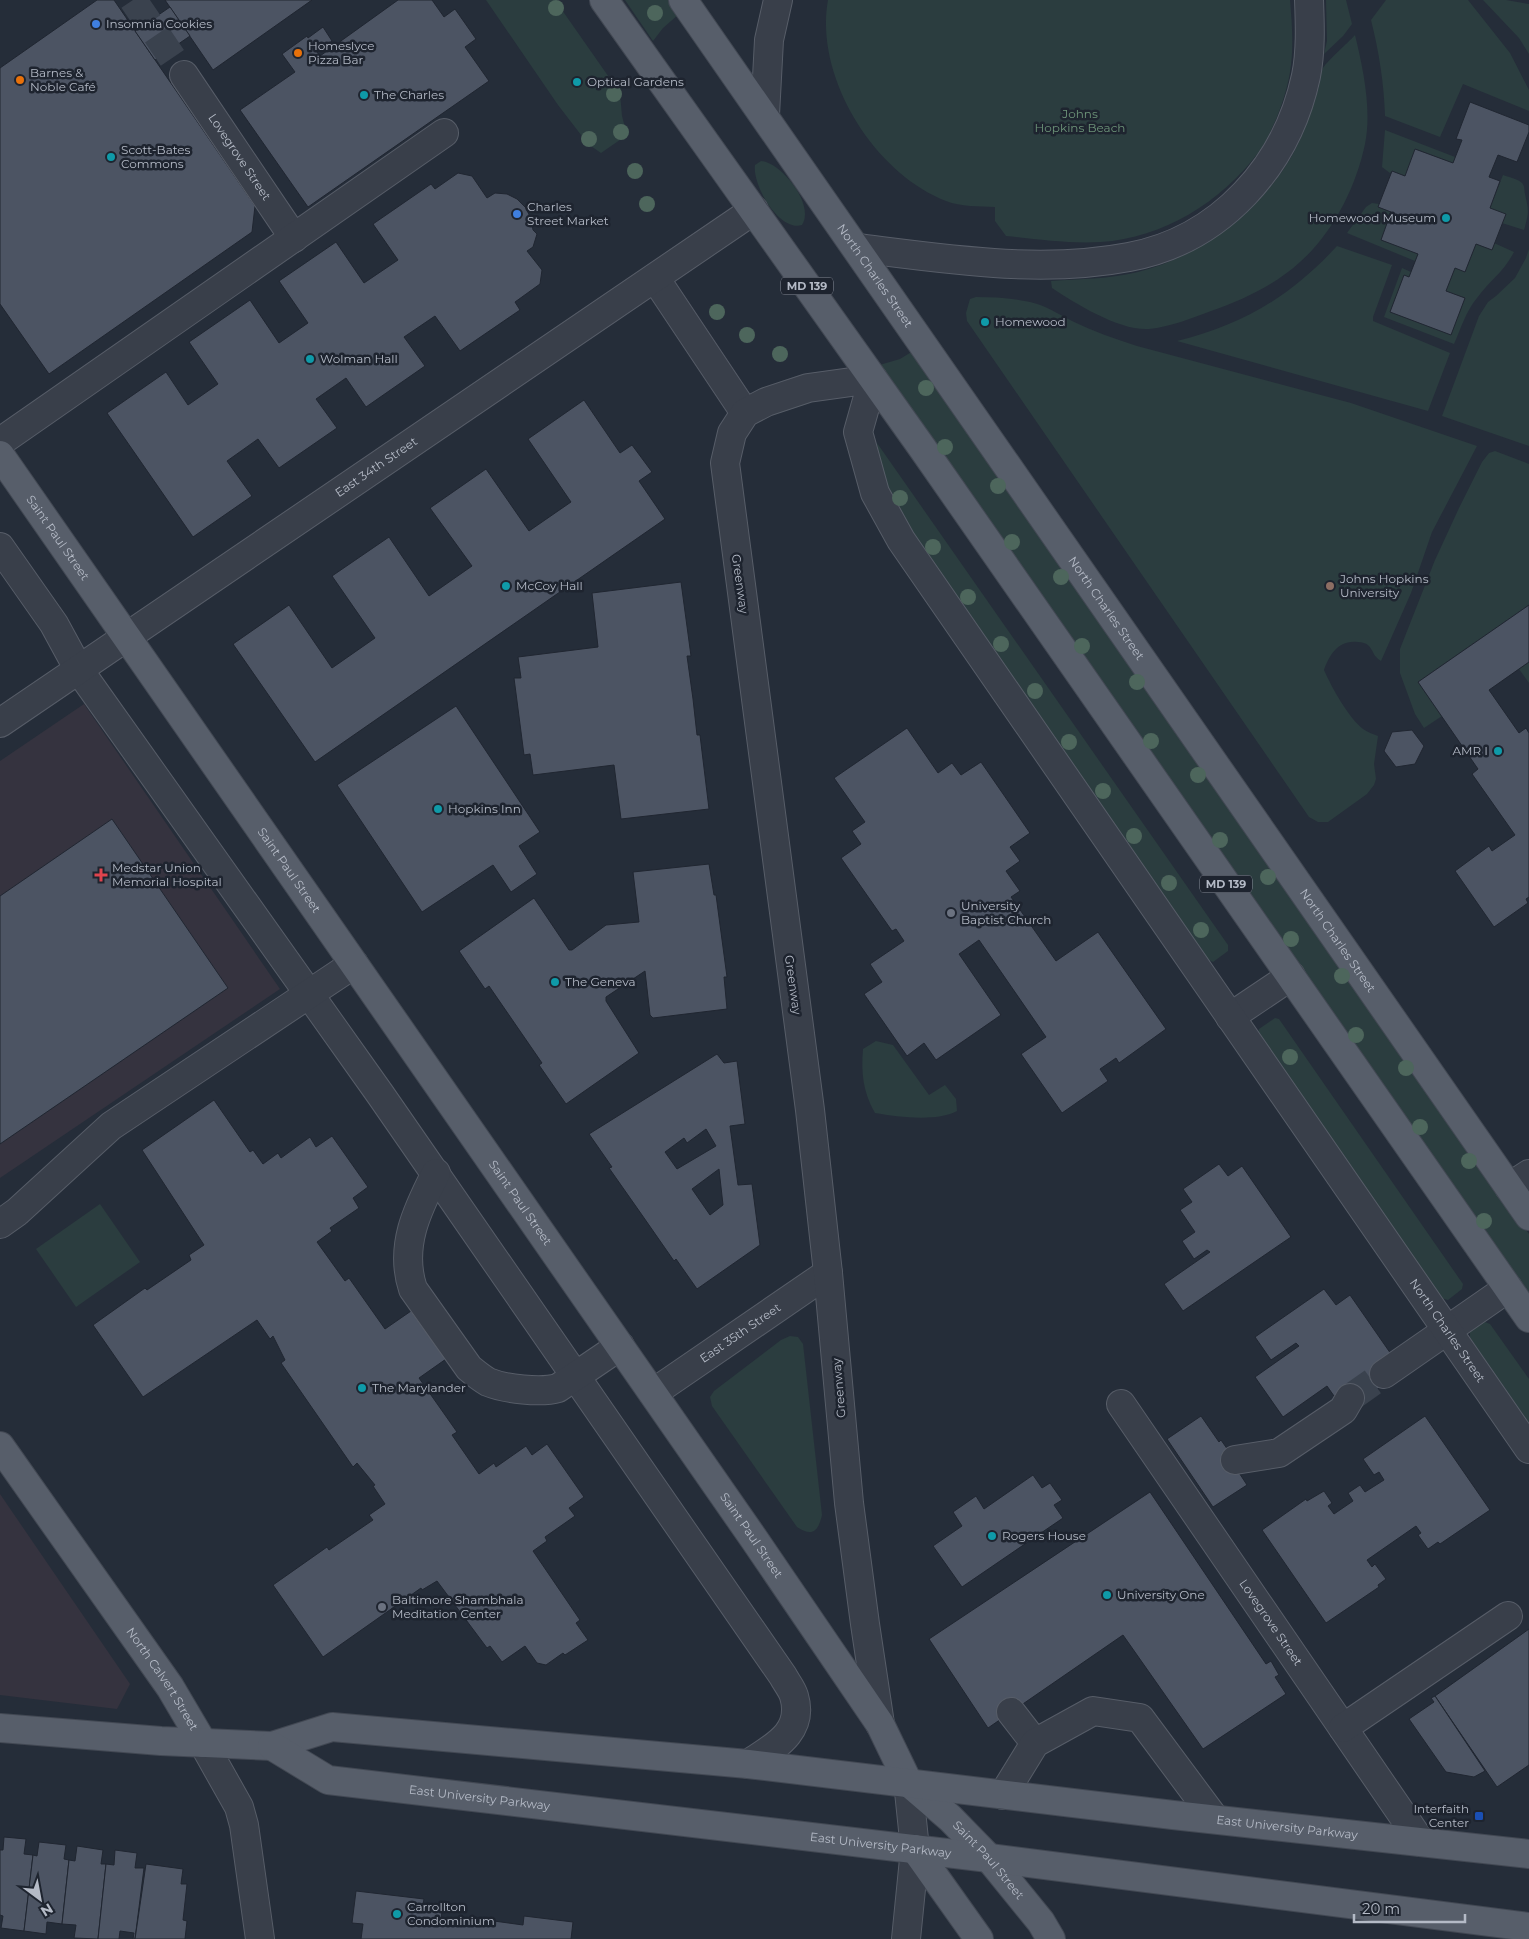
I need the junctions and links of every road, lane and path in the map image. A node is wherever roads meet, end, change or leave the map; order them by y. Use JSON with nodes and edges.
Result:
{"nodes":[{"id":1,"x":604,"y":0,"type":"edge"},
{"id":2,"x":683,"y":0,"type":"edge"},
{"id":3,"x":778,"y":0,"type":"edge"},
{"id":4,"x":1309,"y":0,"type":"edge"},
{"id":5,"x":184,"y":75,"type":"tunnel mouth"},
{"id":6,"x":765,"y":116,"type":"junction"},
{"id":7,"x":444,"y":133,"type":"dead end"},
{"id":8,"x":754,"y":210,"type":"junction"},
{"id":9,"x":294,"y":238,"type":"junction"},
{"id":10,"x":857,"y":248,"type":"junction"},
{"id":11,"x":655,"y":278,"type":"junction"},
{"id":12,"x":873,"y":379,"type":"junction"},
{"id":13,"x":745,"y":413,"type":"junction"},
{"id":14,"x":0,"y":442,"type":"edge"},
{"id":15,"x":0,"y":455,"type":"edge"},
{"id":16,"x":0,"y":547,"type":"edge"},
{"id":17,"x":127,"y":637,"type":"junction"},
{"id":18,"x":79,"y":670,"type":"junction"},
{"id":19,"x":0,"y":723,"type":"edge"},
{"id":20,"x":354,"y":964,"type":"junction"},
{"id":21,"x":1291,"y":976,"type":"junction"},
{"id":22,"x":309,"y":993,"type":"junction"},
{"id":23,"x":1230,"y":1017,"type":"junction"},
{"id":24,"x":436,"y":1173,"type":"junction"},
{"id":25,"x":1519,"y":1181,"type":"edge"},
{"id":26,"x":1529,"y":1216,"type":"edge"},
{"id":27,"x":0,"y":1224,"type":"edge"},
{"id":28,"x":828,"y":1273,"type":"junction"},
{"id":29,"x":1508,"y":1288,"type":"junction"},
{"id":30,"x":1529,"y":1318,"type":"edge"},
{"id":31,"x":1448,"y":1330,"type":"junction"},
{"id":32,"x":620,"y":1346,"type":"junction"},
{"id":33,"x":1384,"y":1374,"type":"tunnel mouth"},
{"id":34,"x":576,"y":1377,"type":"junction"},
{"id":35,"x":653,"y":1393,"type":"junction"},
{"id":36,"x":1350,"y":1398,"type":"tunnel mouth"},
{"id":37,"x":1121,"y":1404,"type":"dead end"},
{"id":38,"x":0,"y":1446,"type":"edge"},
{"id":39,"x":1529,"y":1449,"type":"edge"},
{"id":40,"x":1235,"y":1460,"type":"dead end"},
{"id":41,"x":1508,"y":1616,"type":"dead end"},
{"id":42,"x":1011,"y":1712,"type":"dead end"},
{"id":43,"x":880,"y":1724,"type":"junction"},
{"id":44,"x":0,"y":1728,"type":"edge"},
{"id":45,"x":1343,"y":1728,"type":"junction"},
{"id":46,"x":203,"y":1743,"type":"junction"},
{"id":47,"x":1035,"y":1743,"type":"junction"},
{"id":48,"x":272,"y":1746,"type":"junction"},
{"id":49,"x":748,"y":1764,"type":"junction"},
{"id":50,"x":908,"y":1782,"type":"junction"},
{"id":51,"x":1003,"y":1795,"type":"junction"},
{"id":52,"x":1215,"y":1819,"type":"junction"},
{"id":53,"x":1421,"y":1842,"type":"junction"},
{"id":54,"x":916,"y":1849,"type":"junction"},
{"id":55,"x":1529,"y":1854,"type":"edge"},
{"id":56,"x":989,"y":1858,"type":"junction"},
{"id":57,"x":1529,"y":1927,"type":"edge"},
{"id":58,"x":260,"y":1939,"type":"edge"},
{"id":59,"x":906,"y":1939,"type":"edge"},
{"id":60,"x":979,"y":1939,"type":"edge"},
{"id":61,"x":1051,"y":1939,"type":"edge"}],
"edges":[{"from":1,"to":8,"type":"main road","number":"MD 139"},
{"from":2,"to":6,"type":"main road","name":"North Charles Street"},
{"from":3,"to":6,"type":"street"},
{"from":4,"to":10,"type":"street"},
{"from":5,"to":9,"type":"street","name":"Lovegrove Street"},
{"from":6,"to":10,"type":"main road","name":"North Charles Street"},
{"from":7,"to":9,"type":"street"},
{"from":8,"to":11,"type":"street","name":"East 34th Street"},
{"from":8,"to":12,"type":"main road","number":"MD 139"},
{"from":9,"to":14,"type":"street"},
{"from":10,"to":25,"type":"main road","name":"North Charles Street"},
{"from":11,"to":13,"type":"street"},
{"from":11,"to":17,"type":"street","name":"East 34th Street"},
{"from":12,"to":13,"type":"street"},
{"from":12,"to":21,"type":"main road","number":"MD 139"},
{"from":12,"to":23,"type":"street","name":"North Charles Street"},
{"from":13,"to":28,"type":"street","name":"Greenway"},
{"from":15,"to":17,"type":"main road","name":"Saint Paul Street"},
{"from":16,"to":18,"type":"street"},
{"from":17,"to":18,"type":"street","name":"East 34th Street"},
{"from":17,"to":20,"type":"main road","name":"Saint Paul Street"},
{"from":18,"to":19,"type":"street","name":"East 34th Street"},
{"from":18,"to":22,"type":"street"},
{"from":20,"to":22,"type":"street"},
{"from":20,"to":32,"type":"main road","name":"Saint Paul Street"},
{"from":21,"to":23,"type":"street"},
{"from":21,"to":29,"type":"main road","number":"MD 139"},
{"from":22,"to":24,"type":"street"},
{"from":22,"to":27,"type":"street"},
{"from":23,"to":31,"type":"street","name":"North Charles Street"},
{"from":24,"to":34,"type":"street"},
{"from":24,"to":34,"type":"street"},
{"from":25,"to":26,"type":"main road","name":"North Charles Street"},
{"from":28,"to":35,"type":"street","name":"East 35th Street"},
{"from":28,"to":43,"type":"street","name":"Greenway"},
{"from":29,"to":30,"type":"main road","number":"MD 139"},
{"from":29,"to":31,"type":"street"},
{"from":31,"to":33,"type":"street"},
{"from":31,"to":39,"type":"street","name":"North Charles Street"},
{"from":32,"to":34,"type":"street"},
{"from":32,"to":35,"type":"main road","name":"Saint Paul Street"},
{"from":34,"to":49,"type":"street"},
{"from":35,"to":43,"type":"main road","name":"Saint Paul Street"},
{"from":36,"to":40,"type":"street"},
{"from":37,"to":45,"type":"street","name":"Lovegrove Street"},
{"from":38,"to":46,"type":"main road","name":"North Calvert Street"},
{"from":41,"to":45,"type":"street"},
{"from":42,"to":47,"type":"street"},
{"from":43,"to":50,"type":"main road","name":"Saint Paul Street"},
{"from":44,"to":46,"type":"main road","name":"East University Parkway"},
{"from":45,"to":53,"type":"street","name":"Lovegrove Street"},
{"from":46,"to":48,"type":"main road","name":"East University Parkway"},
{"from":46,"to":58,"type":"street","name":"North Calvert Street"},
{"from":47,"to":51,"type":"street"},
{"from":47,"to":52,"type":"street"},
{"from":48,"to":49,"type":"main road","name":"East University Parkway"},
{"from":48,"to":54,"type":"main road","name":"East University Parkway"},
{"from":49,"to":50,"type":"main road","name":"East University Parkway"},
{"from":50,"to":51,"type":"main road","name":"East University Parkway"},
{"from":50,"to":54,"type":"street"},
{"from":50,"to":56,"type":"main road","name":"Saint Paul Street"},
{"from":51,"to":52,"type":"main road","name":"East University Parkway"},
{"from":52,"to":53,"type":"main road","name":"East University Parkway"},
{"from":53,"to":55,"type":"main road","name":"East University Parkway"},
{"from":54,"to":56,"type":"main road","name":"East University Parkway"},
{"from":54,"to":59,"type":"street"},
{"from":54,"to":60,"type":"main road"},
{"from":56,"to":57,"type":"main road","name":"East University Parkway"},
{"from":56,"to":61,"type":"main road","name":"Saint Paul Street"}]}
